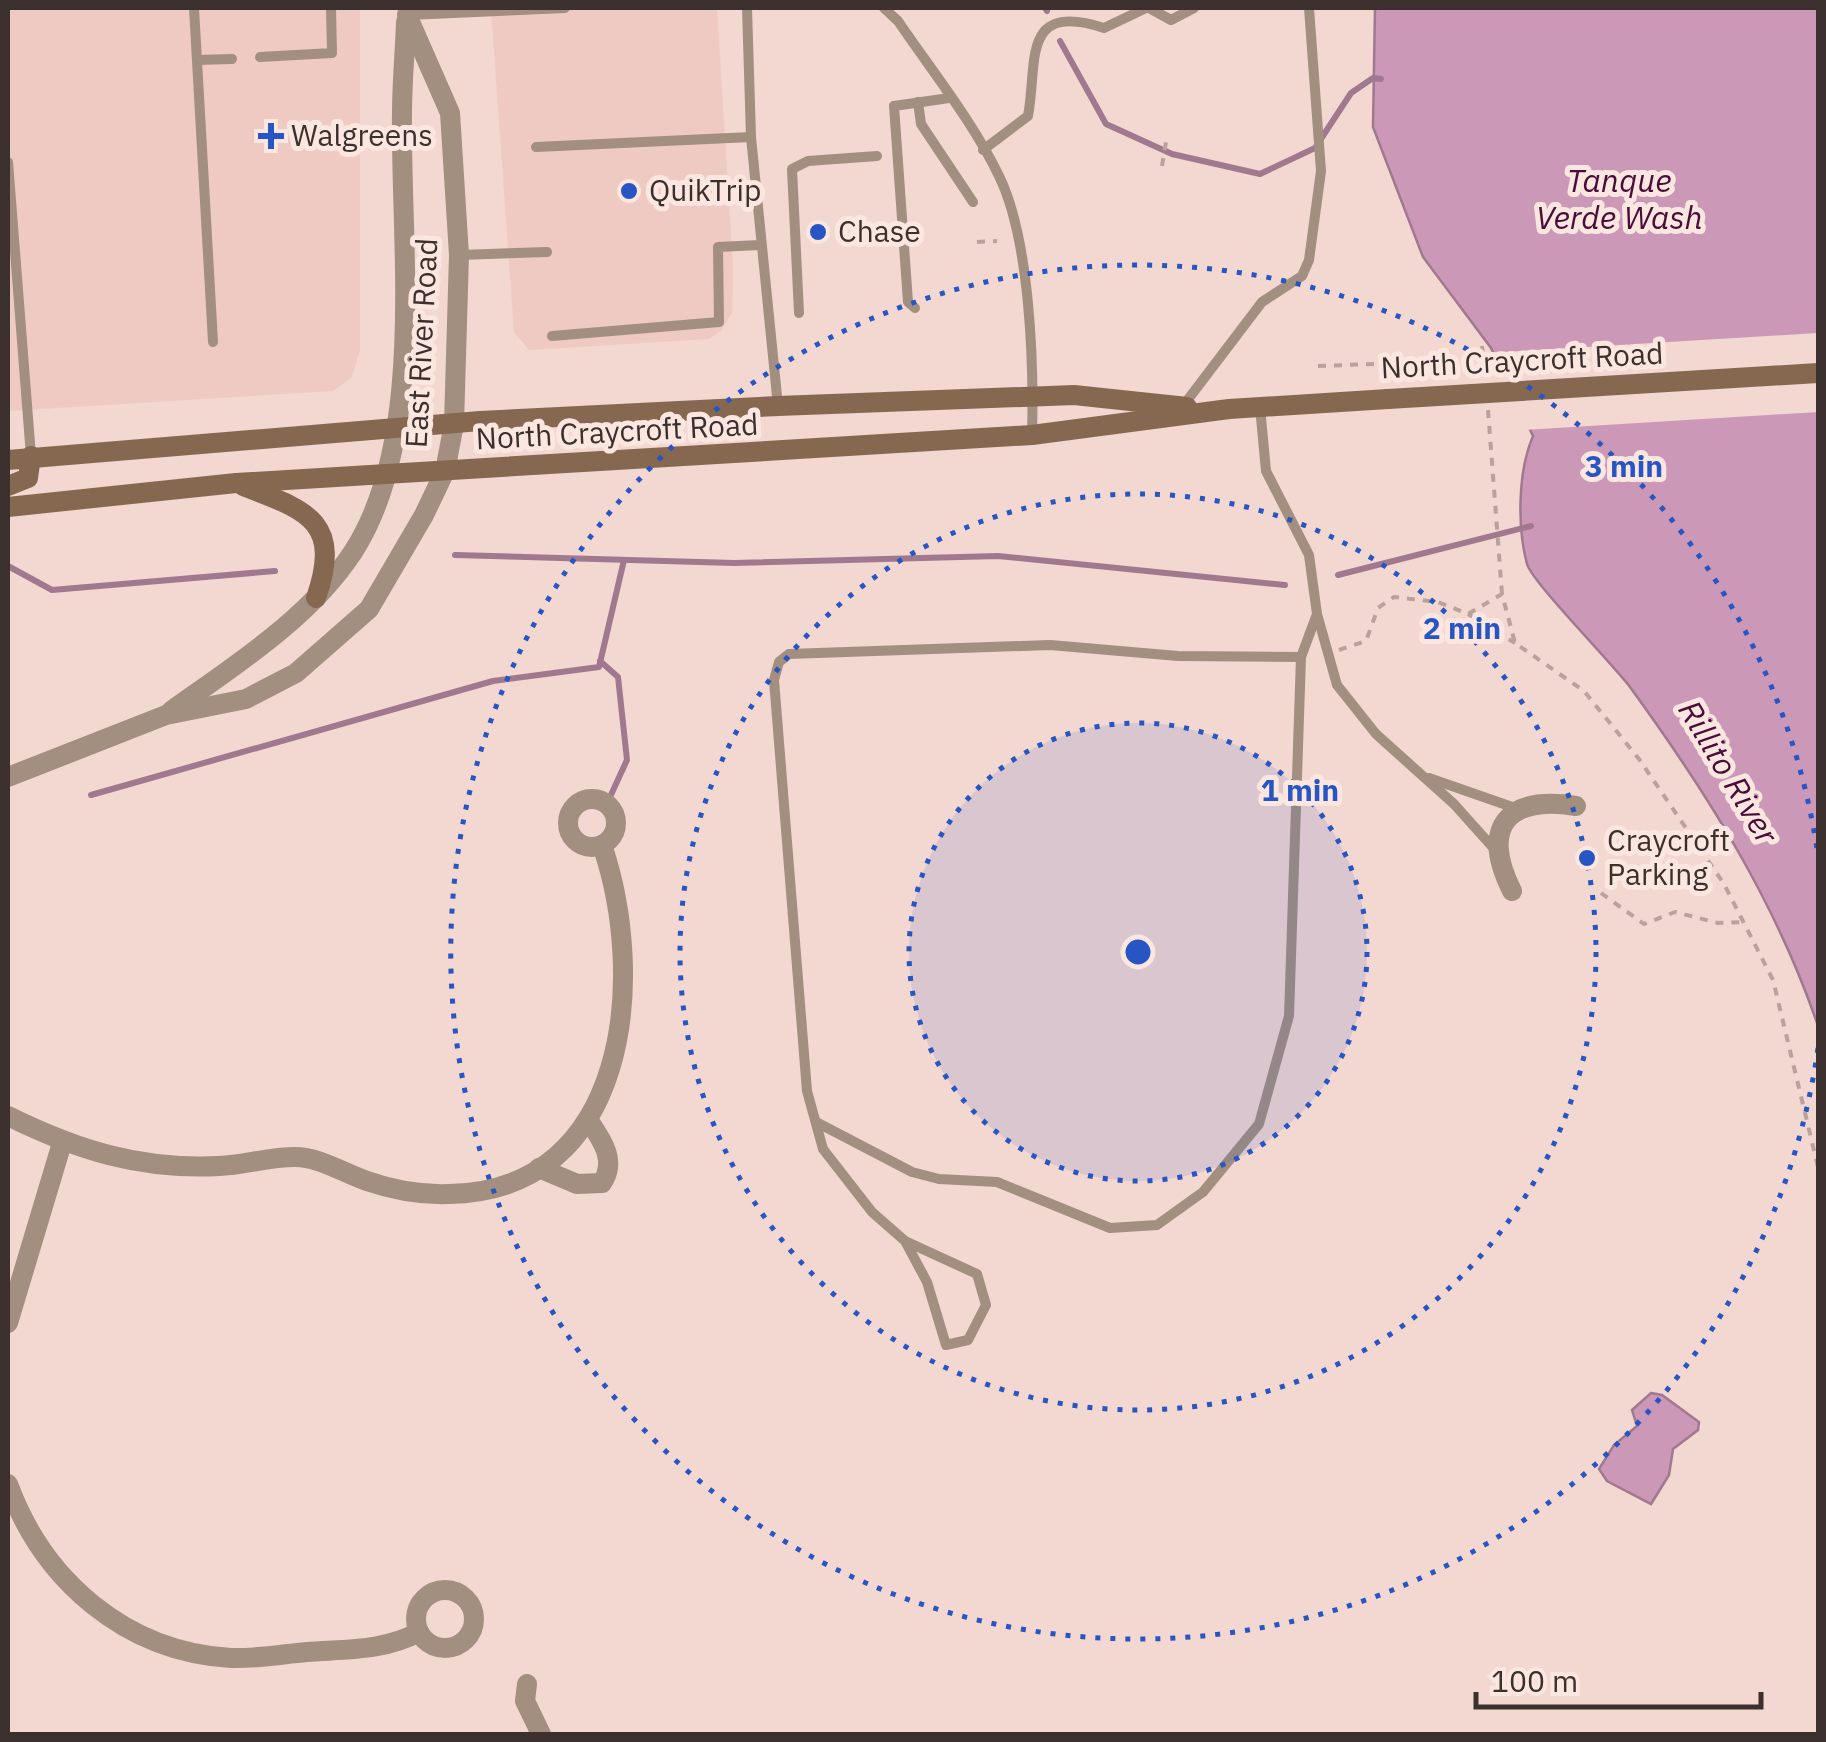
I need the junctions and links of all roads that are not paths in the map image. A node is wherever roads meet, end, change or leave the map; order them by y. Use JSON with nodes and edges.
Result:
{"nodes":[{"id":1,"x":194,"y":8,"type":"edge"},
{"id":2,"x":331,"y":8,"type":"edge"},
{"id":3,"x":565,"y":8,"type":"edge"},
{"id":4,"x":747,"y":8,"type":"edge"},
{"id":5,"x":884,"y":8,"type":"edge"},
{"id":6,"x":1148,"y":8,"type":"edge"},
{"id":7,"x":1194,"y":8,"type":"edge"},
{"id":8,"x":1309,"y":8,"type":"edge"},
{"id":9,"x":406,"y":11,"type":"edge"},
{"id":10,"x":260,"y":57,"type":"dead end"},
{"id":11,"x":232,"y":59,"type":"dead end"},
{"id":12,"x":197,"y":60,"type":"junction"},
{"id":13,"x":949,"y":98,"type":"junction"},
{"id":14,"x":918,"y":102,"type":"junction"},
{"id":15,"x":750,"y":137,"type":"junction"},
{"id":16,"x":536,"y":146,"type":"dead end"},
{"id":17,"x":983,"y":150,"type":"junction"},
{"id":18,"x":877,"y":156,"type":"dead end"},
{"id":19,"x":8,"y":162,"type":"edge"},
{"id":20,"x":973,"y":202,"type":"dead end"},
{"id":21,"x":760,"y":246,"type":"junction"},
{"id":22,"x":546,"y":252,"type":"dead end"},
{"id":23,"x":459,"y":255,"type":"junction"},
{"id":24,"x":915,"y":308,"type":"dead end"},
{"id":25,"x":799,"y":313,"type":"dead end"},
{"id":26,"x":552,"y":336,"type":"dead end"},
{"id":27,"x":214,"y":342,"type":"dead end"},
{"id":28,"x":1818,"y":373,"type":"edge"},
{"id":29,"x":1033,"y":397,"type":"junction"},
{"id":30,"x":778,"y":406,"type":"junction"},
{"id":31,"x":1183,"y":406,"type":"junction"},
{"id":32,"x":1260,"y":407,"type":"junction"},
{"id":33,"x":1229,"y":409,"type":"junction"},
{"id":34,"x":454,"y":424,"type":"junction"},
{"id":35,"x":396,"y":429,"type":"junction"},
{"id":36,"x":1032,"y":435,"type":"junction"},
{"id":37,"x":31,"y":456,"type":"junction"},
{"id":38,"x":8,"y":460,"type":"edge"},
{"id":39,"x":444,"y":471,"type":"junction"},
{"id":40,"x":385,"y":474,"type":"junction"},
{"id":41,"x":236,"y":484,"type":"junction"},
{"id":42,"x":8,"y":486,"type":"edge"},
{"id":43,"x":8,"y":507,"type":"edge"},
{"id":44,"x":316,"y":598,"type":"junction"},
{"id":45,"x":1317,"y":614,"type":"junction"},
{"id":46,"x":1302,"y":657,"type":"junction"},
{"id":47,"x":166,"y":715,"type":"junction"},
{"id":48,"x":1423,"y":776,"type":"junction"},
{"id":49,"x":8,"y":777,"type":"edge"},
{"id":50,"x":1576,"y":806,"type":"dead end"},
{"id":51,"x":1518,"y":809,"type":"junction"},
{"id":52,"x":602,"y":845,"type":"dead end"},
{"id":53,"x":1498,"y":852,"type":"junction"},
{"id":54,"x":1512,"y":892,"type":"dead end"},
{"id":55,"x":8,"y":1116,"type":"edge"},
{"id":56,"x":589,"y":1121,"type":"junction"},
{"id":57,"x":816,"y":1122,"type":"junction"},
{"id":58,"x":62,"y":1143,"type":"junction"},
{"id":59,"x":539,"y":1168,"type":"junction"},
{"id":60,"x":905,"y":1241,"type":"junction"},
{"id":61,"x":9,"y":1312,"type":"edge"},
{"id":62,"x":8,"y":1484,"type":"edge"},
{"id":63,"x":419,"y":1632,"type":"dead end"},
{"id":64,"x":526,"y":1684,"type":"dead end"},
{"id":65,"x":540,"y":1734,"type":"edge"}],
"edges":[{"from":1,"to":12,"type":"lane"},
{"from":2,"to":10,"type":"lane"},
{"from":3,"to":9,"type":"lane"},
{"from":4,"to":15,"type":"lane"},
{"from":5,"to":13,"type":"lane"},
{"from":6,"to":7,"type":"lane"},
{"from":6,"to":17,"type":"lane"},
{"from":8,"to":31,"type":"lane"},
{"from":9,"to":23,"type":"street","name":"East River Road"},
{"from":9,"to":35,"type":"street","name":"East River Road"},
{"from":11,"to":12,"type":"lane"},
{"from":12,"to":27,"type":"lane"},
{"from":13,"to":14,"type":"lane"},
{"from":13,"to":17,"type":"lane"},
{"from":14,"to":20,"type":"lane"},
{"from":14,"to":24,"type":"lane"},
{"from":15,"to":16,"type":"lane"},
{"from":15,"to":21,"type":"lane"},
{"from":17,"to":29,"type":"lane"},
{"from":18,"to":25,"type":"lane"},
{"from":19,"to":37,"type":"lane"},
{"from":21,"to":26,"type":"lane"},
{"from":21,"to":30,"type":"lane"},
{"from":22,"to":23,"type":"lane"},
{"from":23,"to":34,"type":"street","name":"East River Road"},
{"from":28,"to":32,"type":"main road","name":"North Craycroft Road","bridge":true},
{"from":29,"to":30,"type":"main road","name":"North Craycroft Road"},
{"from":29,"to":31,"type":"main road","name":"North Craycroft Road"},
{"from":29,"to":36,"type":"lane"},
{"from":30,"to":34,"type":"main road","name":"North Craycroft Road"},
{"from":31,"to":33,"type":"main road","name":"North Craycroft Road"},
{"from":32,"to":33,"type":"main road","name":"North Craycroft Road"},
{"from":32,"to":45,"type":"lane"},
{"from":33,"to":36,"type":"main road","name":"North Craycroft Road"},
{"from":34,"to":35,"type":"main road","name":"North Craycroft Road"},
{"from":34,"to":39,"type":"street","name":"East River Road"},
{"from":35,"to":37,"type":"main road","name":"North Craycroft Road"},
{"from":35,"to":40,"type":"street","name":"East River Road"},
{"from":36,"to":39,"type":"main road","name":"North Craycroft Road"},
{"from":37,"to":38,"type":"main road","name":"North Craycroft Road"},
{"from":37,"to":42,"type":"main road"},
{"from":39,"to":40,"type":"main road","name":"North Craycroft Road"},
{"from":39,"to":47,"type":"street","name":"East River Road"},
{"from":40,"to":41,"type":"main road","name":"North Craycroft Road"},
{"from":40,"to":44,"type":"street","name":"East River Road"},
{"from":41,"to":43,"type":"main road","name":"North Craycroft Road"},
{"from":41,"to":44,"type":"main road"},
{"from":44,"to":47,"type":"street","name":"East River Road"},
{"from":45,"to":46,"type":"lane"},
{"from":45,"to":48,"type":"lane"},
{"from":46,"to":57,"type":"lane"},
{"from":46,"to":57,"type":"lane"},
{"from":47,"to":49,"type":"street","name":"East River Road"},
{"from":48,"to":51,"type":"lane"},
{"from":48,"to":53,"type":"lane"},
{"from":50,"to":51,"type":"street"},
{"from":51,"to":53,"type":"street"},
{"from":52,"to":56,"type":"street"},
{"from":53,"to":54,"type":"street"},
{"from":55,"to":58,"type":"street"},
{"from":56,"to":59,"type":"street"},
{"from":56,"to":59,"type":"street"},
{"from":57,"to":60,"type":"lane"},
{"from":58,"to":59,"type":"street"},
{"from":58,"to":61,"type":"street"},
{"from":60,"to":60,"type":"lane"},
{"from":62,"to":63,"type":"street"},
{"from":64,"to":65,"type":"street"}]}
